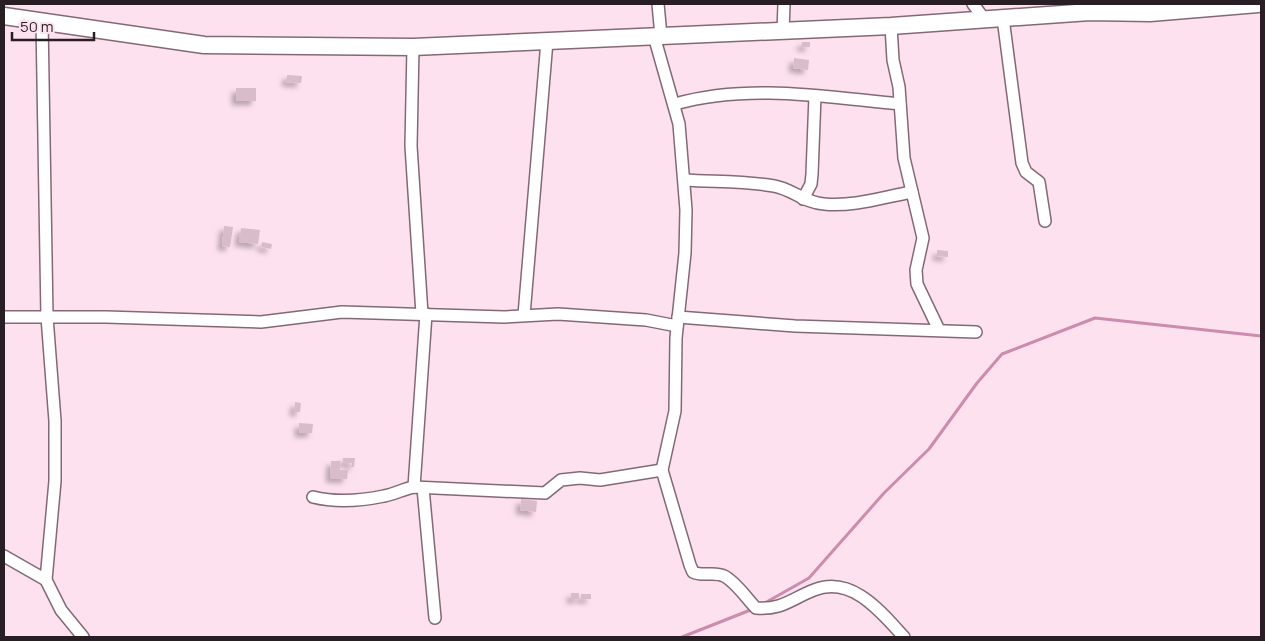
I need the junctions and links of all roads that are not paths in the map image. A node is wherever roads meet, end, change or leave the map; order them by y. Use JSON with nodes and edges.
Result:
{"nodes":[{"id":1,"x":658,"y":4,"type":"edge"},
{"id":2,"x":784,"y":4,"type":"edge"},
{"id":3,"x":973,"y":4,"type":"edge"},
{"id":4,"x":1258,"y":4,"type":"edge"},
{"id":5,"x":1090,"y":8,"type":"edge"},
{"id":6,"x":1149,"y":8,"type":"edge"},
{"id":7,"x":4,"y":16,"type":"edge"},
{"id":8,"x":1003,"y":18,"type":"junction"},
{"id":9,"x":985,"y":20,"type":"junction"},
{"id":10,"x":42,"y":21,"type":"junction"},
{"id":11,"x":891,"y":26,"type":"junction"},
{"id":12,"x":782,"y":32,"type":"junction"},
{"id":13,"x":657,"y":36,"type":"junction"},
{"id":14,"x":547,"y":41,"type":"junction"},
{"id":15,"x":413,"y":47,"type":"junction"},
{"id":16,"x":815,"y":96,"type":"junction"},
{"id":17,"x":675,"y":104,"type":"junction"},
{"id":18,"x":900,"y":104,"type":"junction"},
{"id":19,"x":685,"y":180,"type":"junction"},
{"id":20,"x":912,"y":192,"type":"junction"},
{"id":21,"x":803,"y":199,"type":"junction"},
{"id":22,"x":1046,"y":221,"type":"dead end"},
{"id":23,"x":424,"y":314,"type":"junction"},
{"id":24,"x":524,"y":315,"type":"junction"},
{"id":25,"x":4,"y":317,"type":"edge"},
{"id":26,"x":47,"y":317,"type":"junction"},
{"id":27,"x":678,"y":322,"type":"junction"},
{"id":28,"x":938,"y":330,"type":"junction"},
{"id":29,"x":976,"y":332,"type":"dead end"},
{"id":30,"x":662,"y":470,"type":"junction"},
{"id":31,"x":419,"y":487,"type":"junction"},
{"id":32,"x":312,"y":498,"type":"dead end"},
{"id":33,"x":4,"y":556,"type":"edge"},
{"id":34,"x":46,"y":580,"type":"junction"},
{"id":35,"x":434,"y":618,"type":"dead end"},
{"id":36,"x":83,"y":637,"type":"edge"},
{"id":37,"x":904,"y":637,"type":"edge"}],
"edges":[{"from":1,"to":13,"type":"street"},
{"from":2,"to":12,"type":"street"},
{"from":3,"to":9,"type":"street"},
{"from":4,"to":6,"type":"street"},
{"from":5,"to":6,"type":"street"},
{"from":5,"to":8,"type":"street"},
{"from":7,"to":10,"type":"street"},
{"from":8,"to":9,"type":"street"},
{"from":8,"to":22,"type":"street"},
{"from":9,"to":11,"type":"street"},
{"from":10,"to":15,"type":"street"},
{"from":10,"to":26,"type":"street"},
{"from":11,"to":12,"type":"street"},
{"from":11,"to":18,"type":"street"},
{"from":12,"to":13,"type":"street"},
{"from":13,"to":14,"type":"street"},
{"from":13,"to":17,"type":"street"},
{"from":14,"to":15,"type":"street"},
{"from":14,"to":24,"type":"street"},
{"from":15,"to":23,"type":"street"},
{"from":16,"to":17,"type":"street"},
{"from":16,"to":18,"type":"street"},
{"from":16,"to":21,"type":"street"},
{"from":17,"to":19,"type":"street"},
{"from":18,"to":20,"type":"street"},
{"from":19,"to":21,"type":"street"},
{"from":19,"to":27,"type":"street"},
{"from":20,"to":21,"type":"street"},
{"from":20,"to":28,"type":"street"},
{"from":23,"to":24,"type":"street"},
{"from":23,"to":26,"type":"street"},
{"from":23,"to":31,"type":"street"},
{"from":24,"to":27,"type":"street"},
{"from":25,"to":26,"type":"street"},
{"from":26,"to":34,"type":"street"},
{"from":27,"to":28,"type":"street"},
{"from":27,"to":30,"type":"street"},
{"from":28,"to":29,"type":"street"},
{"from":30,"to":31,"type":"street"},
{"from":30,"to":37,"type":"street"},
{"from":31,"to":32,"type":"street"},
{"from":31,"to":35,"type":"street"},
{"from":33,"to":34,"type":"street"},
{"from":34,"to":36,"type":"street"}]}
